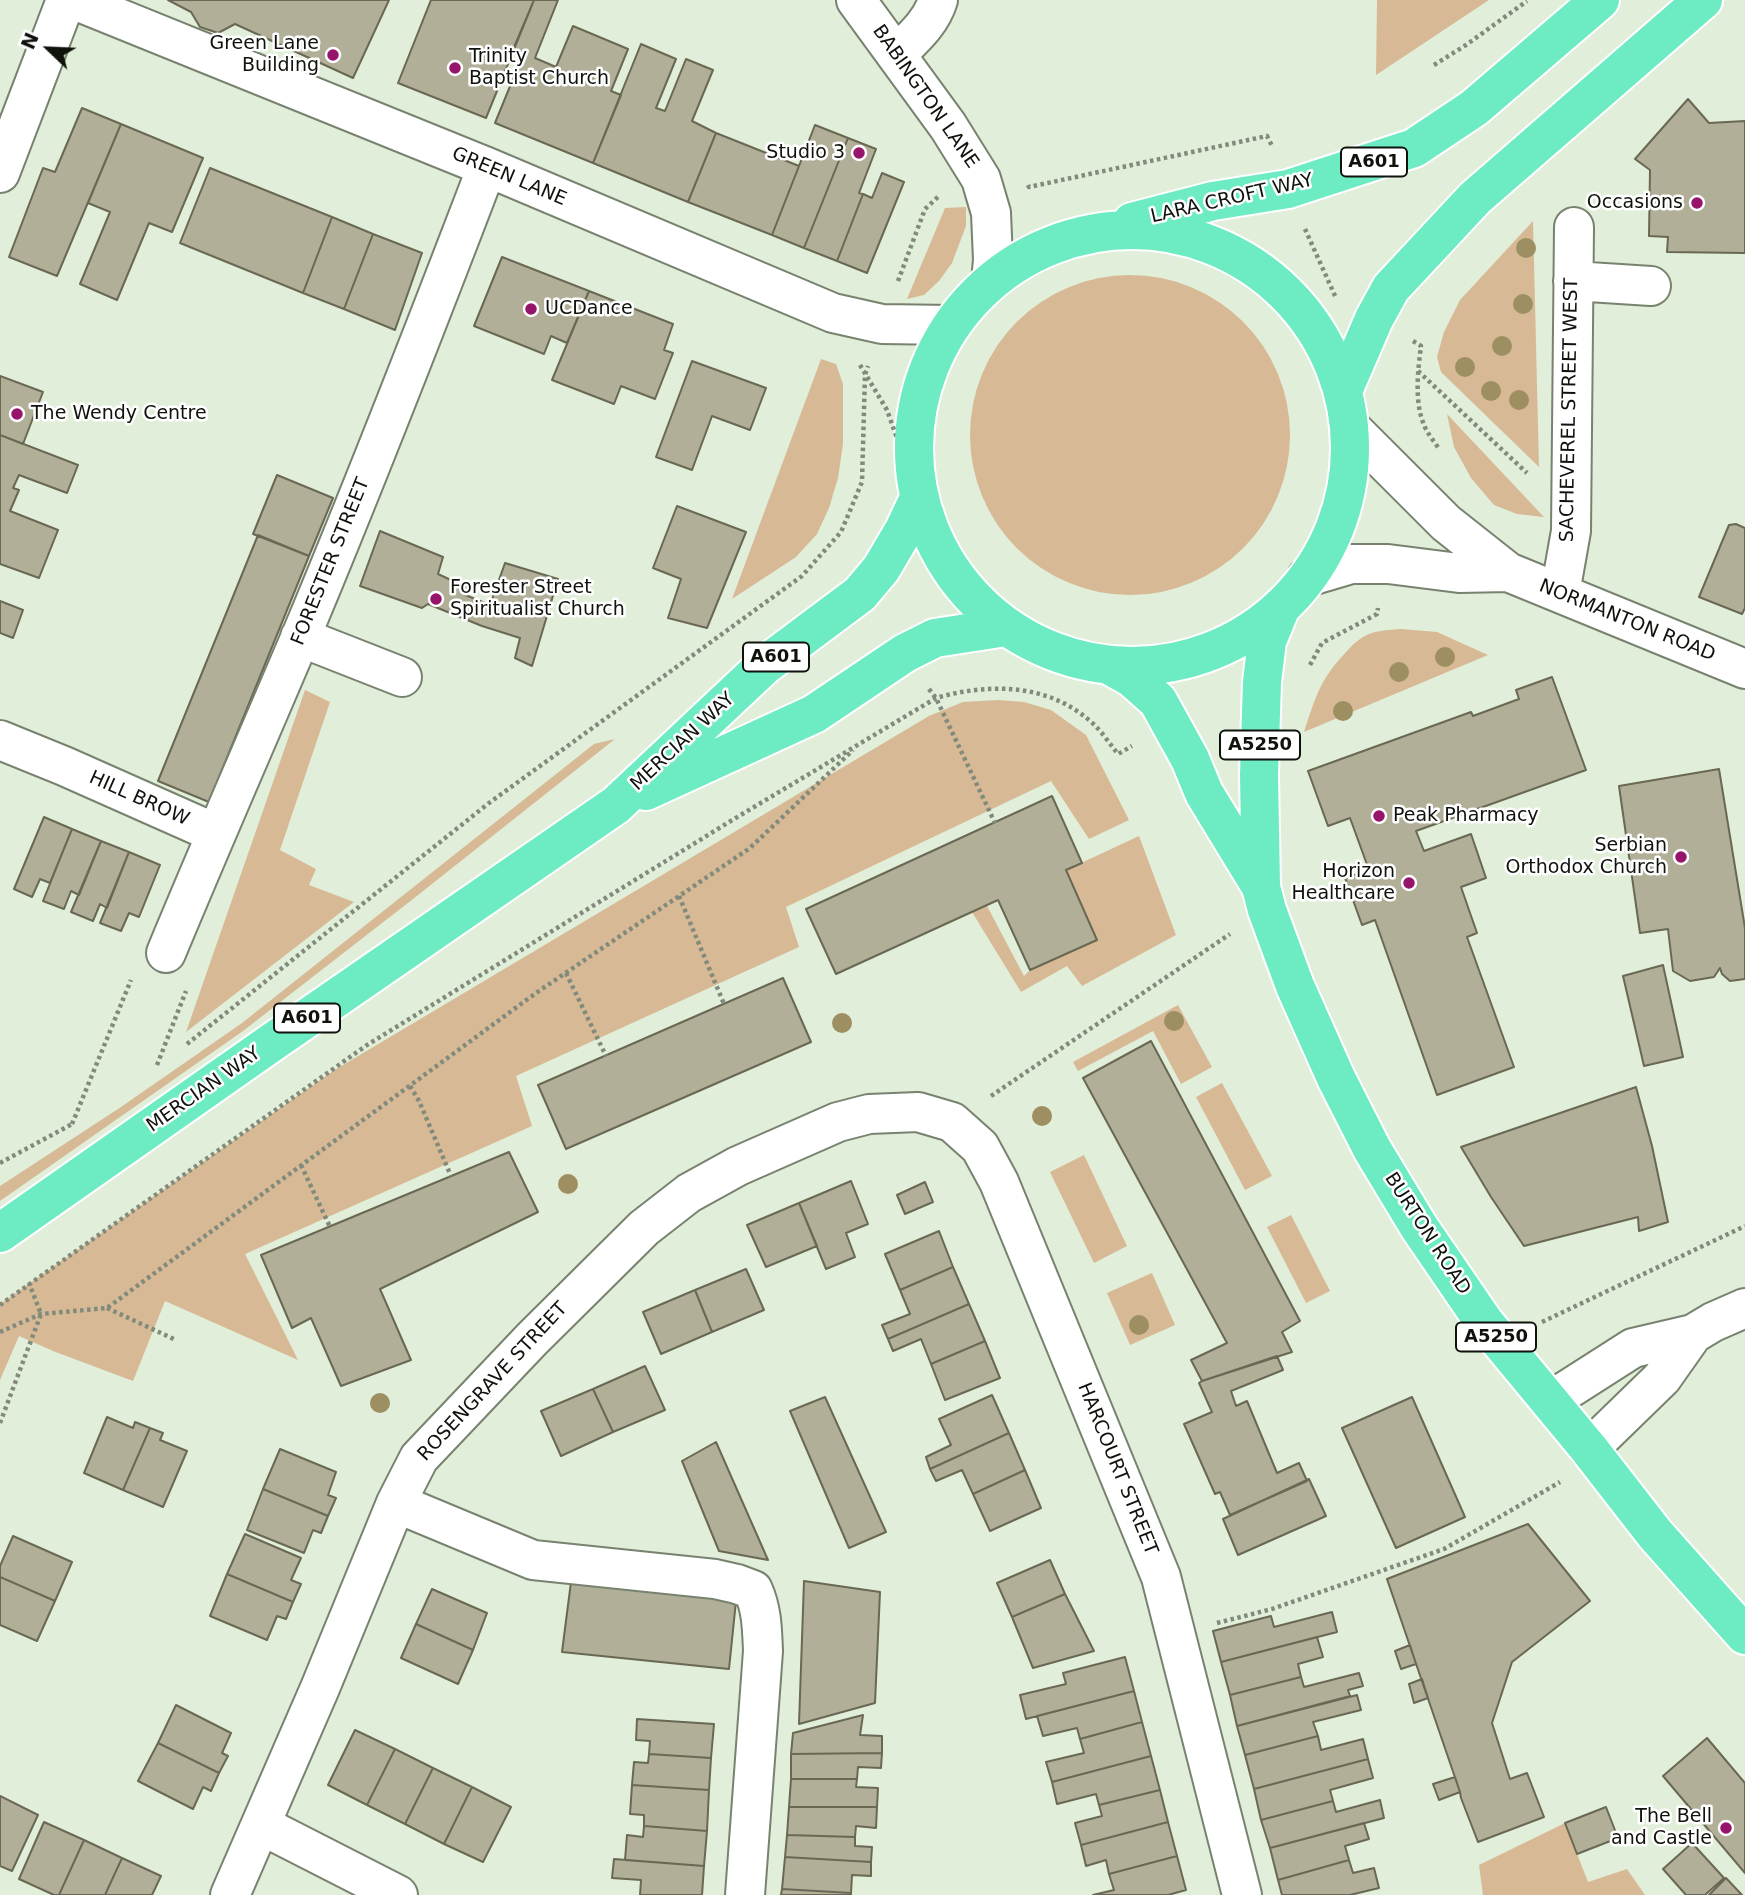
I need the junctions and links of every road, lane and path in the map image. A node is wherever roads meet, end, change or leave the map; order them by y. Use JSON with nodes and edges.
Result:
{"nodes":[{"id":1,"x":66,"y":0,"type":"edge"},
{"id":2,"x":74,"y":0,"type":"edge"},
{"id":3,"x":856,"y":0,"type":"edge"},
{"id":4,"x":937,"y":0,"type":"edge"},
{"id":5,"x":1527,"y":0,"type":"edge"},
{"id":6,"x":1600,"y":0,"type":"edge"},
{"id":7,"x":1703,"y":0,"type":"edge"},
{"id":8,"x":897,"y":54,"type":"junction"},
{"id":9,"x":1434,"y":65,"type":"dead end"},
{"id":10,"x":973,"y":165,"type":"junction"},
{"id":11,"x":487,"y":167,"type":"junction"},
{"id":12,"x":0,"y":173,"type":"edge"},
{"id":13,"x":1020,"y":177,"type":"dead end"},
{"id":14,"x":1288,"y":189,"type":"junction"},
{"id":15,"x":1574,"y":227,"type":"dead end"},
{"id":16,"x":1103,"y":231,"type":"junction"},
{"id":17,"x":991,"y":281,"type":"junction"},
{"id":18,"x":1573,"y":281,"type":"junction"},
{"id":19,"x":1651,"y":286,"type":"dead end"},
{"id":20,"x":833,"y":313,"type":"junction"},
{"id":21,"x":1374,"y":319,"type":"junction"},
{"id":22,"x":881,"y":324,"type":"junction"},
{"id":23,"x":951,"y":325,"type":"junction"},
{"id":24,"x":1418,"y":370,"type":"junction"},
{"id":25,"x":865,"y":375,"type":"junction"},
{"id":26,"x":1343,"y":391,"type":"junction"},
{"id":27,"x":1351,"y":428,"type":"junction"},
{"id":28,"x":1443,"y":457,"type":"dead end"},
{"id":29,"x":919,"y":498,"type":"junction"},
{"id":30,"x":1571,"y":514,"type":"junction"},
{"id":31,"x":1508,"y":572,"type":"junction"},
{"id":32,"x":1307,"y":577,"type":"junction"},
{"id":33,"x":1560,"y":593,"type":"junction"},
{"id":34,"x":1281,"y":607,"type":"junction"},
{"id":35,"x":1006,"y":627,"type":"junction"},
{"id":36,"x":300,"y":637,"type":"junction"},
{"id":37,"x":1109,"y":665,"type":"junction"},
{"id":38,"x":1745,"y":669,"type":"edge"},
{"id":39,"x":402,"y":677,"type":"dead end"},
{"id":40,"x":936,"y":698,"type":"junction"},
{"id":41,"x":1171,"y":725,"type":"junction"},
{"id":42,"x":0,"y":740,"type":"edge"},
{"id":43,"x":862,"y":743,"type":"junction"},
{"id":44,"x":616,"y":805,"type":"junction"},
{"id":45,"x":995,"y":823,"type":"dead end"},
{"id":46,"x":215,"y":833,"type":"junction"},
{"id":47,"x":679,"y":896,"type":"junction"},
{"id":48,"x":1264,"y":898,"type":"junction"},
{"id":49,"x":166,"y":953,"type":"junction"},
{"id":50,"x":566,"y":973,"type":"junction"},
{"id":51,"x":724,"y":1004,"type":"dead end"},
{"id":52,"x":186,"y":1045,"type":"dead end"},
{"id":53,"x":606,"y":1056,"type":"dead end"},
{"id":54,"x":167,"y":1058,"type":"dead end"},
{"id":55,"x":157,"y":1065,"type":"junction"},
{"id":56,"x":146,"y":1072,"type":"dead end"},
{"id":57,"x":410,"y":1086,"type":"junction"},
{"id":58,"x":897,"y":1114,"type":"joint"},
{"id":59,"x":82,"y":1118,"type":"dead end"},
{"id":60,"x":952,"y":1122,"type":"junction"},
{"id":61,"x":71,"y":1125,"type":"junction"},
{"id":62,"x":0,"y":1163,"type":"edge"},
{"id":63,"x":301,"y":1165,"type":"junction"},
{"id":64,"x":451,"y":1176,"type":"dead end"},
{"id":65,"x":1745,"y":1226,"type":"edge"},
{"id":66,"x":330,"y":1227,"type":"dead end"},
{"id":67,"x":0,"y":1233,"type":"edge"},
{"id":68,"x":29,"y":1283,"type":"junction"},
{"id":69,"x":0,"y":1305,"type":"edge"},
{"id":70,"x":107,"y":1308,"type":"junction"},
{"id":71,"x":1745,"y":1308,"type":"edge"},
{"id":72,"x":41,"y":1314,"type":"junction"},
{"id":73,"x":0,"y":1332,"type":"edge"},
{"id":74,"x":1693,"y":1334,"type":"junction"},
{"id":75,"x":176,"y":1340,"type":"dead end"},
{"id":76,"x":1501,"y":1342,"type":"junction"},
{"id":77,"x":1550,"y":1401,"type":"junction"},
{"id":78,"x":0,"y":1423,"type":"edge"},
{"id":79,"x":1593,"y":1455,"type":"junction"},
{"id":80,"x":396,"y":1503,"type":"junction"},
{"id":81,"x":1175,"y":1633,"type":"junction"},
{"id":82,"x":1745,"y":1635,"type":"edge"},
{"id":83,"x":261,"y":1825,"type":"junction"},
{"id":84,"x":230,"y":1895,"type":"edge"},
{"id":85,"x":398,"y":1895,"type":"edge"},
{"id":86,"x":745,"y":1895,"type":"edge"},
{"id":87,"x":1242,"y":1895,"type":"edge"}],
"edges":[{"from":1,"to":12,"type":"street"},
{"from":2,"to":11,"type":"street","name":"GREEN LANE"},
{"from":3,"to":8,"type":"street","name":"BABINGTON LANE"},
{"from":4,"to":8,"type":"street"},
{"from":5,"to":9,"type":"path"},
{"from":6,"to":14,"type":"main road","name":"LARA CROFT WAY","number":"A601"},
{"from":7,"to":21,"type":"main road"},
{"from":8,"to":10,"type":"street","name":"BABINGTON LANE"},
{"from":10,"to":17,"type":"street","name":"BABINGTON LANE"},
{"from":10,"to":22,"type":"path"},
{"from":11,"to":20,"type":"street","name":"GREEN LANE"},
{"from":11,"to":36,"type":"street","name":"FORESTER STREET"},
{"from":13,"to":14,"type":"path"},
{"from":14,"to":16,"type":"main road","name":"LARA CROFT WAY","number":"A601"},
{"from":14,"to":21,"type":"path"},
{"from":15,"to":18,"type":"street","name":"SACHEVEREL STREET WEST"},
{"from":16,"to":17,"type":"main road","number":"A601"},
{"from":16,"to":26,"type":"main road","number":"A601"},
{"from":17,"to":23,"type":"main road","number":"A601"},
{"from":18,"to":19,"type":"street"},
{"from":18,"to":30,"type":"street","name":"SACHEVEREL STREET WEST"},
{"from":20,"to":22,"type":"street","name":"GREEN LANE"},
{"from":20,"to":25,"type":"path"},
{"from":21,"to":24,"type":"path"},
{"from":21,"to":26,"type":"main road"},
{"from":22,"to":23,"type":"street","name":"GREEN LANE"},
{"from":22,"to":25,"type":"path"},
{"from":23,"to":29,"type":"main road","number":"A601"},
{"from":24,"to":28,"type":"path"},
{"from":24,"to":30,"type":"path"},
{"from":25,"to":29,"type":"path"},
{"from":25,"to":52,"type":"path"},
{"from":26,"to":27,"type":"main road"},
{"from":27,"to":31,"type":"street","name":"NORMANTON ROAD"},
{"from":27,"to":32,"type":"main road"},
{"from":29,"to":35,"type":"main road","number":"A601"},
{"from":29,"to":44,"type":"main road","name":"MERCIAN WAY","number":"A601"},
{"from":30,"to":33,"type":"street","name":"SACHEVEREL STREET WEST"},
{"from":31,"to":32,"type":"street","name":"NORMANTON ROAD"},
{"from":31,"to":33,"type":"street","name":"NORMANTON ROAD"},
{"from":32,"to":34,"type":"main road"},
{"from":33,"to":38,"type":"street","name":"NORMANTON ROAD"},
{"from":34,"to":37,"type":"main road","number":"A601"},
{"from":34,"to":48,"type":"main road","name":"BURTON ROAD","number":"A5250"},
{"from":35,"to":37,"type":"main road","number":"A601"},
{"from":35,"to":44,"type":"main road","name":"MERCIAN WAY","number":"A601"},
{"from":36,"to":39,"type":"street"},
{"from":36,"to":46,"type":"street","name":"FORESTER STREET"},
{"from":37,"to":41,"type":"main road","name":"BURTON ROAD","number":"A5250"},
{"from":40,"to":41,"type":"path"},
{"from":40,"to":43,"type":"path"},
{"from":40,"to":45,"type":"path"},
{"from":41,"to":48,"type":"main road","name":"BURTON ROAD","number":"A5250"},
{"from":42,"to":46,"type":"street","name":"HILL BROW"},
{"from":43,"to":47,"type":"path"},
{"from":43,"to":68,"type":"path"},
{"from":44,"to":67,"type":"main road","name":"MERCIAN WAY","number":"A601"},
{"from":46,"to":49,"type":"street","name":"FORESTER STREET"},
{"from":47,"to":50,"type":"path"},
{"from":47,"to":51,"type":"path"},
{"from":48,"to":60,"type":"path"},
{"from":48,"to":76,"type":"main road","name":"BURTON ROAD","number":"A5250"},
{"from":49,"to":55,"type":"path"},
{"from":49,"to":61,"type":"path"},
{"from":50,"to":53,"type":"path"},
{"from":50,"to":57,"type":"path"},
{"from":54,"to":55,"type":"path"},
{"from":55,"to":56,"type":"path"},
{"from":57,"to":63,"type":"path"},
{"from":57,"to":64,"type":"path"},
{"from":58,"to":60,"type":"street","name":"HARCOURT STREET"},
{"from":58,"to":80,"type":"street","name":"ROSENGRAVE STREET"},
{"from":59,"to":61,"type":"path"},
{"from":60,"to":81,"type":"street","name":"HARCOURT STREET"},
{"from":61,"to":62,"type":"path"},
{"from":63,"to":66,"type":"path"},
{"from":63,"to":70,"type":"path"},
{"from":65,"to":76,"type":"path"},
{"from":68,"to":69,"type":"path"},
{"from":68,"to":72,"type":"path"},
{"from":70,"to":72,"type":"path"},
{"from":70,"to":75,"type":"path"},
{"from":71,"to":74,"type":"street"},
{"from":72,"to":73,"type":"path"},
{"from":72,"to":78,"type":"path"},
{"from":74,"to":77,"type":"street"},
{"from":74,"to":79,"type":"street"},
{"from":76,"to":77,"type":"main road","name":"BURTON ROAD","number":"A5250"},
{"from":77,"to":79,"type":"main road","name":"BURTON ROAD","number":"A5250"},
{"from":79,"to":81,"type":"path"},
{"from":79,"to":82,"type":"main road","name":"BURTON ROAD","number":"A5250"},
{"from":80,"to":83,"type":"street","name":"ROSENGRAVE STREET"},
{"from":80,"to":86,"type":"street"},
{"from":81,"to":87,"type":"street","name":"HARCOURT STREET"},
{"from":83,"to":84,"type":"street","name":"ROSENGRAVE STREET"},
{"from":83,"to":85,"type":"street"}]}
